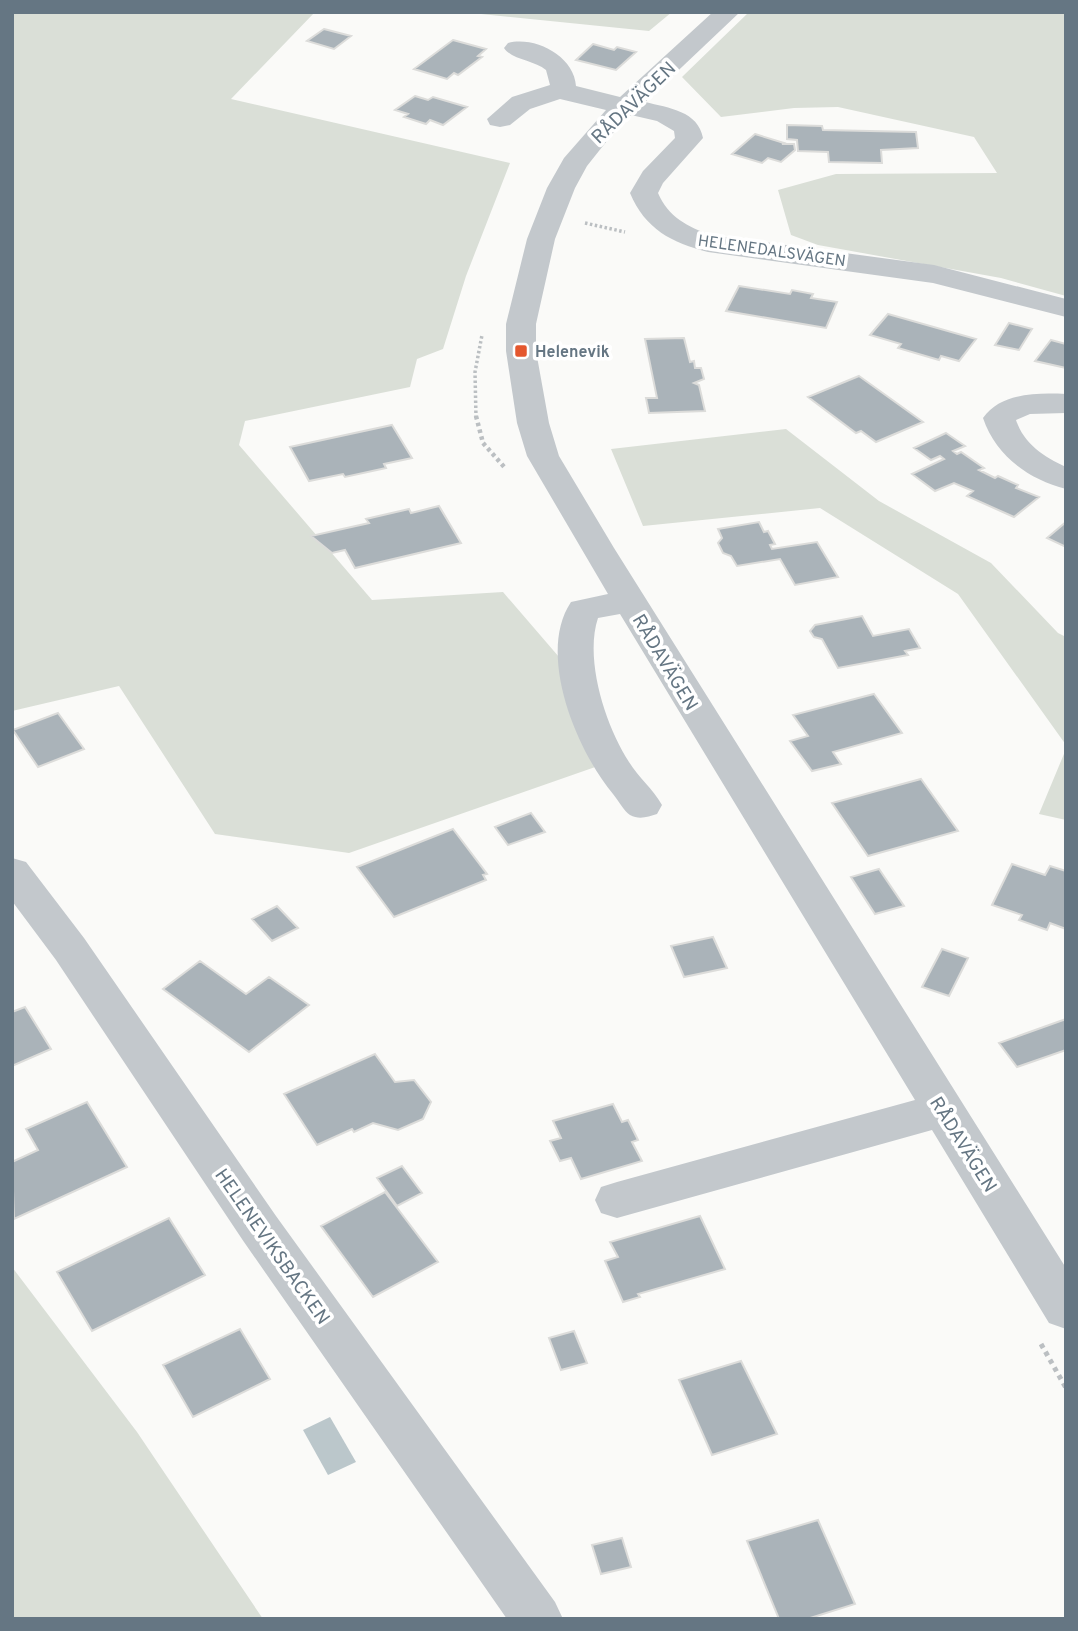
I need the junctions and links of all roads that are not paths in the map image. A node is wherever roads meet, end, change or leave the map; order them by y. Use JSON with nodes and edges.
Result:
{"nodes":[{"id":1,"x":728,"y":12,"type":"edge"},
{"id":2,"x":517,"y":48,"type":"dead end"},
{"id":3,"x":597,"y":71,"type":"dead end"},
{"id":4,"x":567,"y":91,"type":"junction"},
{"id":5,"x":626,"y":105,"type":"junction"},
{"id":6,"x":500,"y":119,"type":"dead end"},
{"id":7,"x":1066,"y":308,"type":"edge"},
{"id":8,"x":1066,"y":404,"type":"edge"},
{"id":9,"x":1066,"y":479,"type":"edge"},
{"id":10,"x":628,"y":601,"type":"junction"},
{"id":11,"x":643,"y":805,"type":"dead end"},
{"id":12,"x":12,"y":872,"type":"edge"},
{"id":13,"x":942,"y":1110,"type":"junction"},
{"id":14,"x":617,"y":1200,"type":"dead end"},
{"id":15,"x":1066,"y":1309,"type":"edge"},
{"id":16,"x":537,"y":1619,"type":"edge"}],
"edges":[{"from":1,"to":5,"type":"street","name":"RÅDAVÄGEN"},
{"from":2,"to":4,"type":"street"},
{"from":3,"to":4,"type":"street"},
{"from":4,"to":5,"type":"street"},
{"from":4,"to":6,"type":"street"},
{"from":5,"to":7,"type":"street","name":"HELENEDALSVÄGEN"},
{"from":5,"to":10,"type":"street","name":"RÅDAVÄGEN"},
{"from":8,"to":9,"type":"street"},
{"from":10,"to":11,"type":"street"},
{"from":10,"to":13,"type":"street","name":"RÅDAVÄGEN"},
{"from":12,"to":16,"type":"street","name":"HELENEVIKSBACKEN"},
{"from":13,"to":14,"type":"street"},
{"from":13,"to":15,"type":"street","name":"RÅDAVÄGEN"}]}
